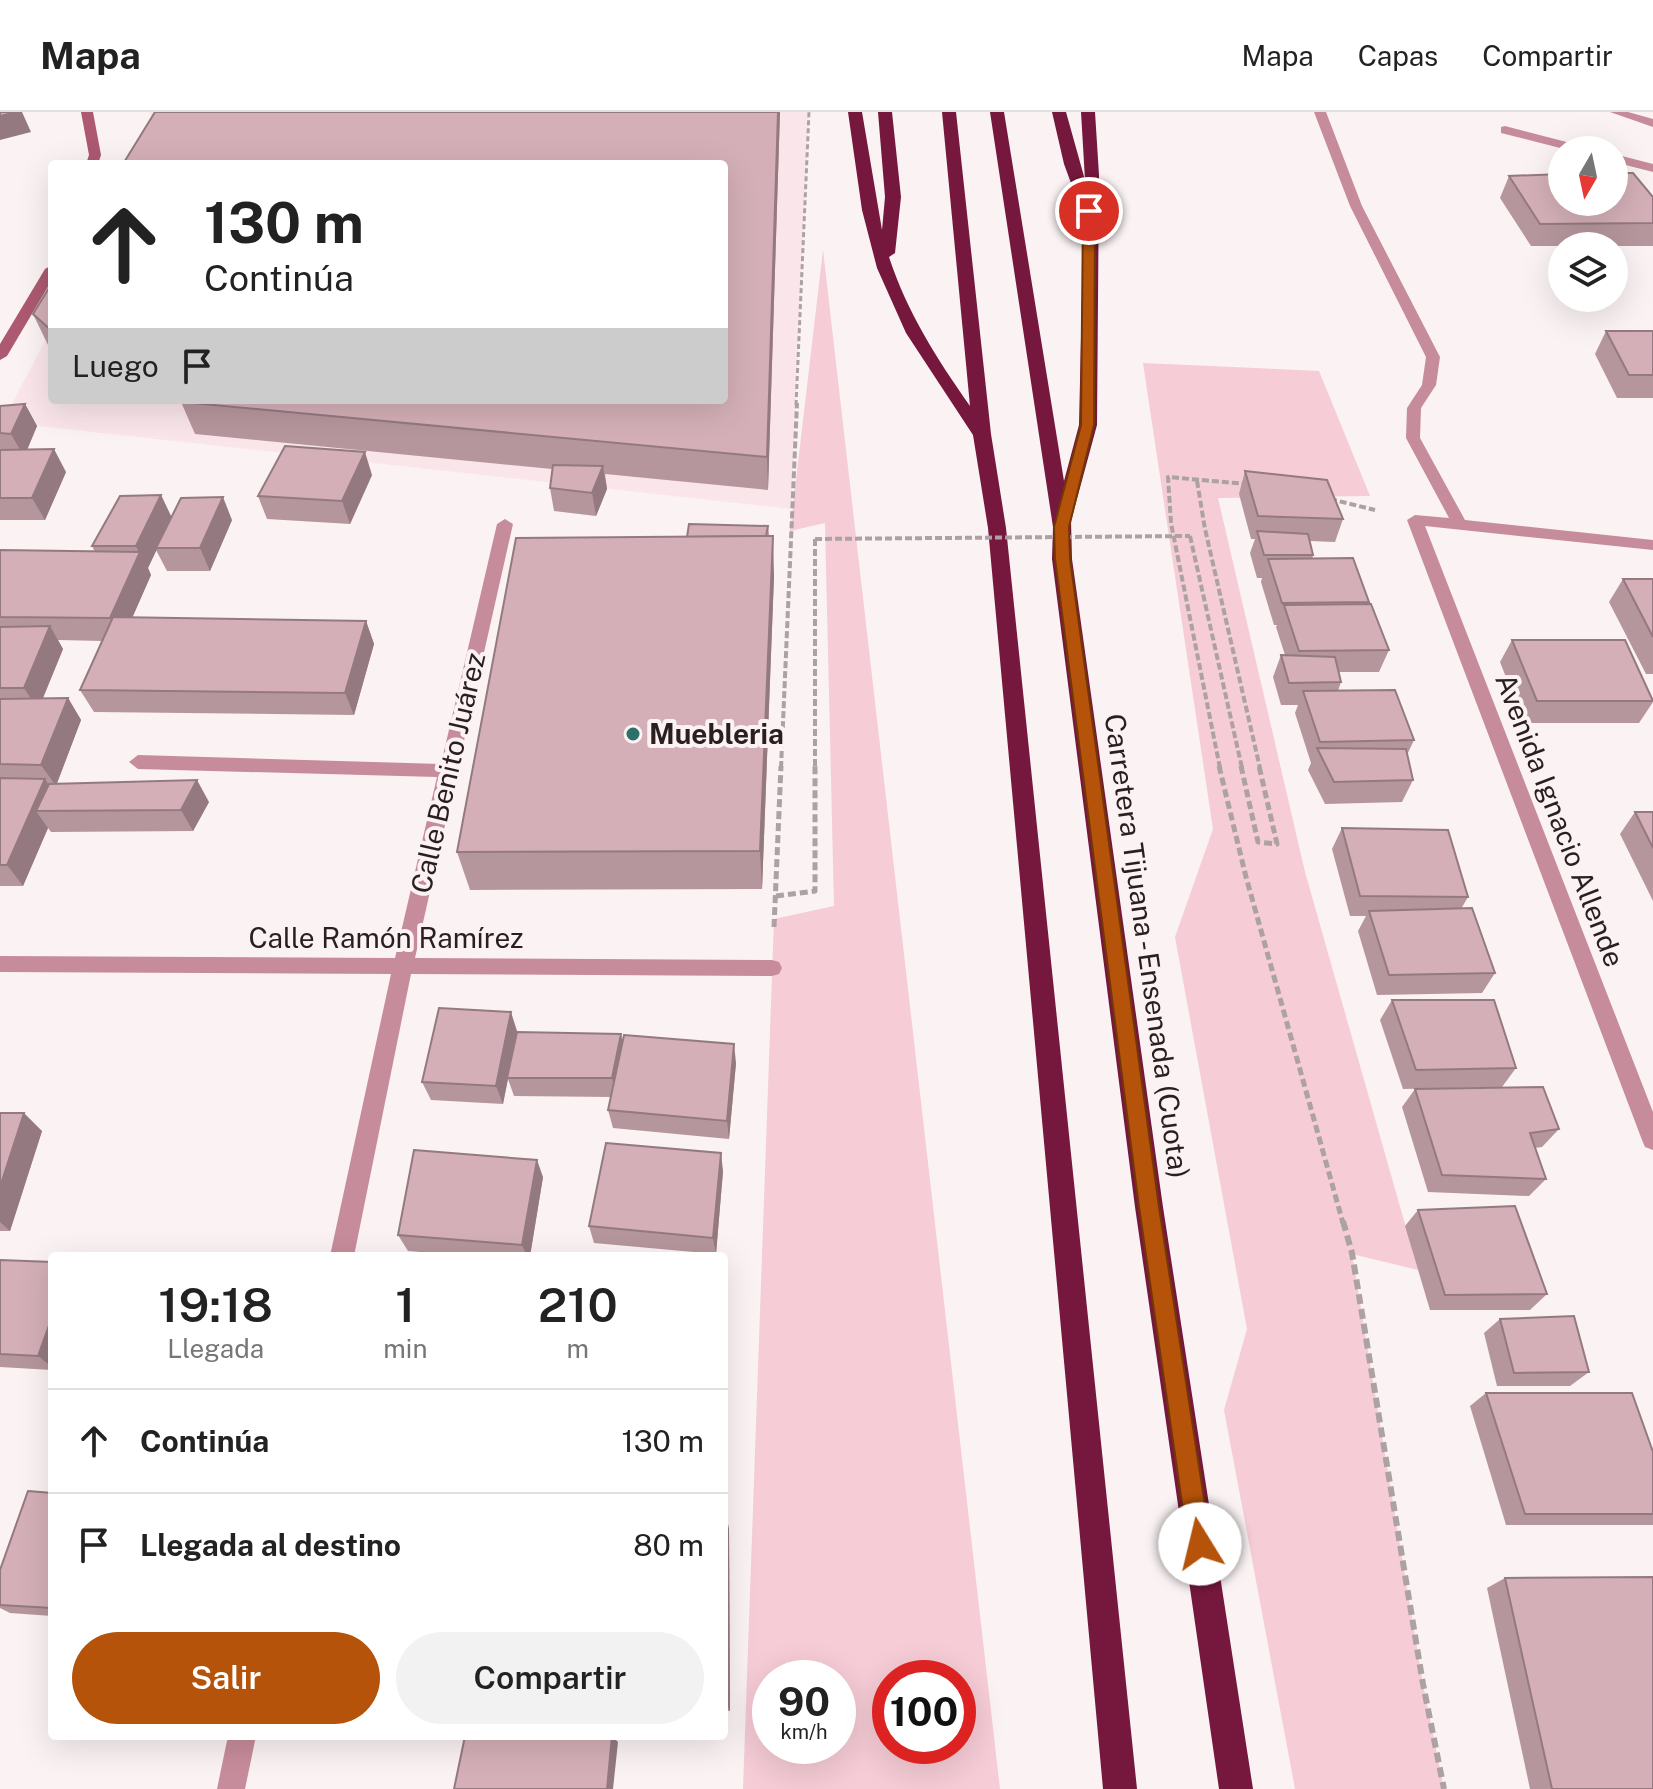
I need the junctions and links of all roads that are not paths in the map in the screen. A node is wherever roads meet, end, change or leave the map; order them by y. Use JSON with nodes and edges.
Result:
{"nodes":[{"id":1,"x":87,"y":112,"type":"edge"},
{"id":2,"x":855,"y":112,"type":"edge"},
{"id":3,"x":885,"y":112,"type":"edge"},
{"id":4,"x":949,"y":112,"type":"edge"},
{"id":5,"x":997,"y":112,"type":"edge"},
{"id":6,"x":1059,"y":112,"type":"edge"},
{"id":7,"x":1088,"y":112,"type":"edge"},
{"id":8,"x":1320,"y":112,"type":"edge"},
{"id":9,"x":1616,"y":112,"type":"edge"},
{"id":10,"x":1644,"y":118,"type":"edge"},
{"id":11,"x":1505,"y":130,"type":"dead end"},
{"id":12,"x":1653,"y":135,"type":"edge"},
{"id":13,"x":1548,"y":141,"type":"edge"},
{"id":14,"x":93,"y":160,"type":"edge"},
{"id":15,"x":1628,"y":162,"type":"edge"},
{"id":16,"x":1653,"y":168,"type":"edge"},
{"id":17,"x":1089,"y":211,"type":"junction"},
{"id":18,"x":885,"y":270,"type":"junction"},
{"id":19,"x":48,"y":276,"type":"edge"},
{"id":20,"x":0,"y":356,"type":"edge"},
{"id":21,"x":982,"y":434,"type":"junction"},
{"id":22,"x":505,"y":524,"type":"dead end"},
{"id":23,"x":1460,"y":525,"type":"junction"},
{"id":24,"x":1062,"y":527,"type":"junction"},
{"id":25,"x":1653,"y":545,"type":"edge"},
{"id":26,"x":138,"y":762,"type":"dead end"},
{"id":27,"x":448,"y":771,"type":"junction"},
{"id":28,"x":0,"y":964,"type":"edge"},
{"id":29,"x":403,"y":966,"type":"junction"},
{"id":30,"x":772,"y":968,"type":"road end"},
{"id":31,"x":1653,"y":1140,"type":"edge"},
{"id":32,"x":343,"y":1252,"type":"edge"},
{"id":33,"x":241,"y":1740,"type":"edge"},
{"id":34,"x":231,"y":1789,"type":"edge"},
{"id":35,"x":1120,"y":1789,"type":"edge"},
{"id":36,"x":1236,"y":1789,"type":"edge"}],
"edges":[{"from":1,"to":14,"type":"street"},
{"from":2,"to":18,"type":"highway"},
{"from":3,"to":18,"type":"highway"},
{"from":4,"to":21,"type":"highway"},
{"from":5,"to":24,"type":"highway","name":"Carretera Tijuana - Ensenada (Cuota)"},
{"from":6,"to":17,"type":"highway"},
{"from":7,"to":17,"type":"highway"},
{"from":8,"to":23,"type":"street"},
{"from":9,"to":10,"type":"street"},
{"from":10,"to":12,"type":"street"},
{"from":11,"to":13,"type":"street"},
{"from":15,"to":16,"type":"street"},
{"from":17,"to":24,"type":"highway"},
{"from":18,"to":21,"type":"highway"},
{"from":19,"to":20,"type":"street"},
{"from":21,"to":35,"type":"highway"},
{"from":22,"to":27,"type":"street","name":"Calle Benito Juárez"},
{"from":23,"to":25,"type":"street"},
{"from":23,"to":31,"type":"street","name":"Avenida Ignacio Allende"},
{"from":24,"to":36,"type":"highway","name":"Carretera Tijuana - Ensenada (Cuota)"},
{"from":26,"to":27,"type":"street"},
{"from":27,"to":29,"type":"street","name":"Calle Benito Juárez"},
{"from":28,"to":29,"type":"street","name":"Calle Ramón Ramírez"},
{"from":29,"to":30,"type":"street","name":"Calle Ramón Ramírez"},
{"from":29,"to":32,"type":"street","name":"Calle Benito Juárez"},
{"from":33,"to":34,"type":"street"}]}
